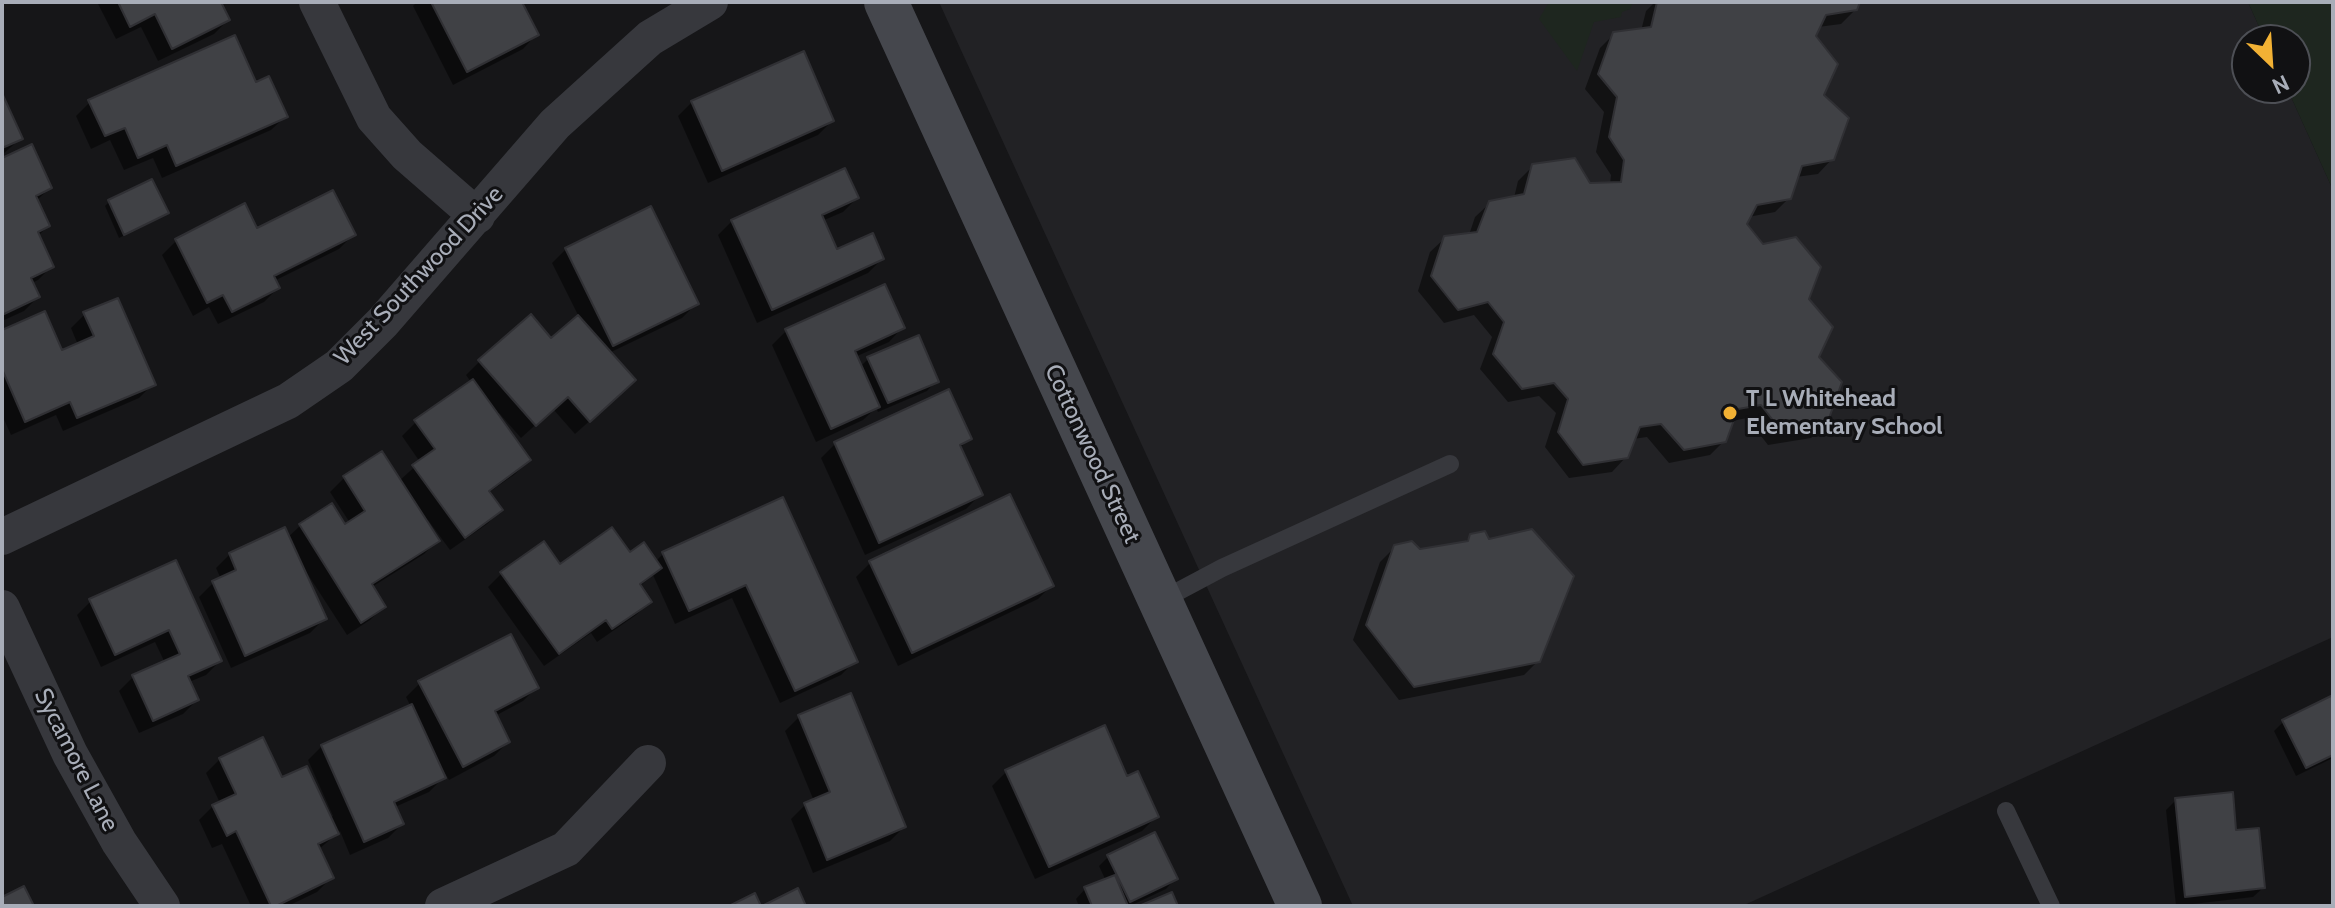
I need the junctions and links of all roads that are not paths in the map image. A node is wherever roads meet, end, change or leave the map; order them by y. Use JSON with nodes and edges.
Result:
{"nodes":[{"id":1,"x":317,"y":2,"type":"edge"},
{"id":2,"x":710,"y":2,"type":"edge"},
{"id":3,"x":886,"y":2,"type":"edge"},
{"id":4,"x":477,"y":216,"type":"junction"},
{"id":5,"x":1450,"y":464,"type":"dead end"},
{"id":6,"x":2,"y":537,"type":"edge"},
{"id":7,"x":1160,"y":601,"type":"junction"},
{"id":8,"x":2,"y":608,"type":"edge"},
{"id":9,"x":648,"y":763,"type":"dead end"},
{"id":10,"x":2006,"y":811,"type":"dead end"},
{"id":11,"x":162,"y":906,"type":"edge"},
{"id":12,"x":443,"y":906,"type":"edge"},
{"id":13,"x":1300,"y":906,"type":"edge"},
{"id":14,"x":2051,"y":906,"type":"edge"}],
"edges":[{"from":1,"to":4,"type":"street"},
{"from":2,"to":4,"type":"street","name":"West Southwood Drive"},
{"from":3,"to":7,"type":"street","name":"Cottonwood Street"},
{"from":4,"to":6,"type":"street","name":"West Southwood Drive"},
{"from":5,"to":7,"type":"lane"},
{"from":7,"to":13,"type":"street","name":"Cottonwood Street"},
{"from":8,"to":11,"type":"street","name":"Sycamore Lane"},
{"from":9,"to":12,"type":"street"},
{"from":10,"to":14,"type":"lane"}]}
